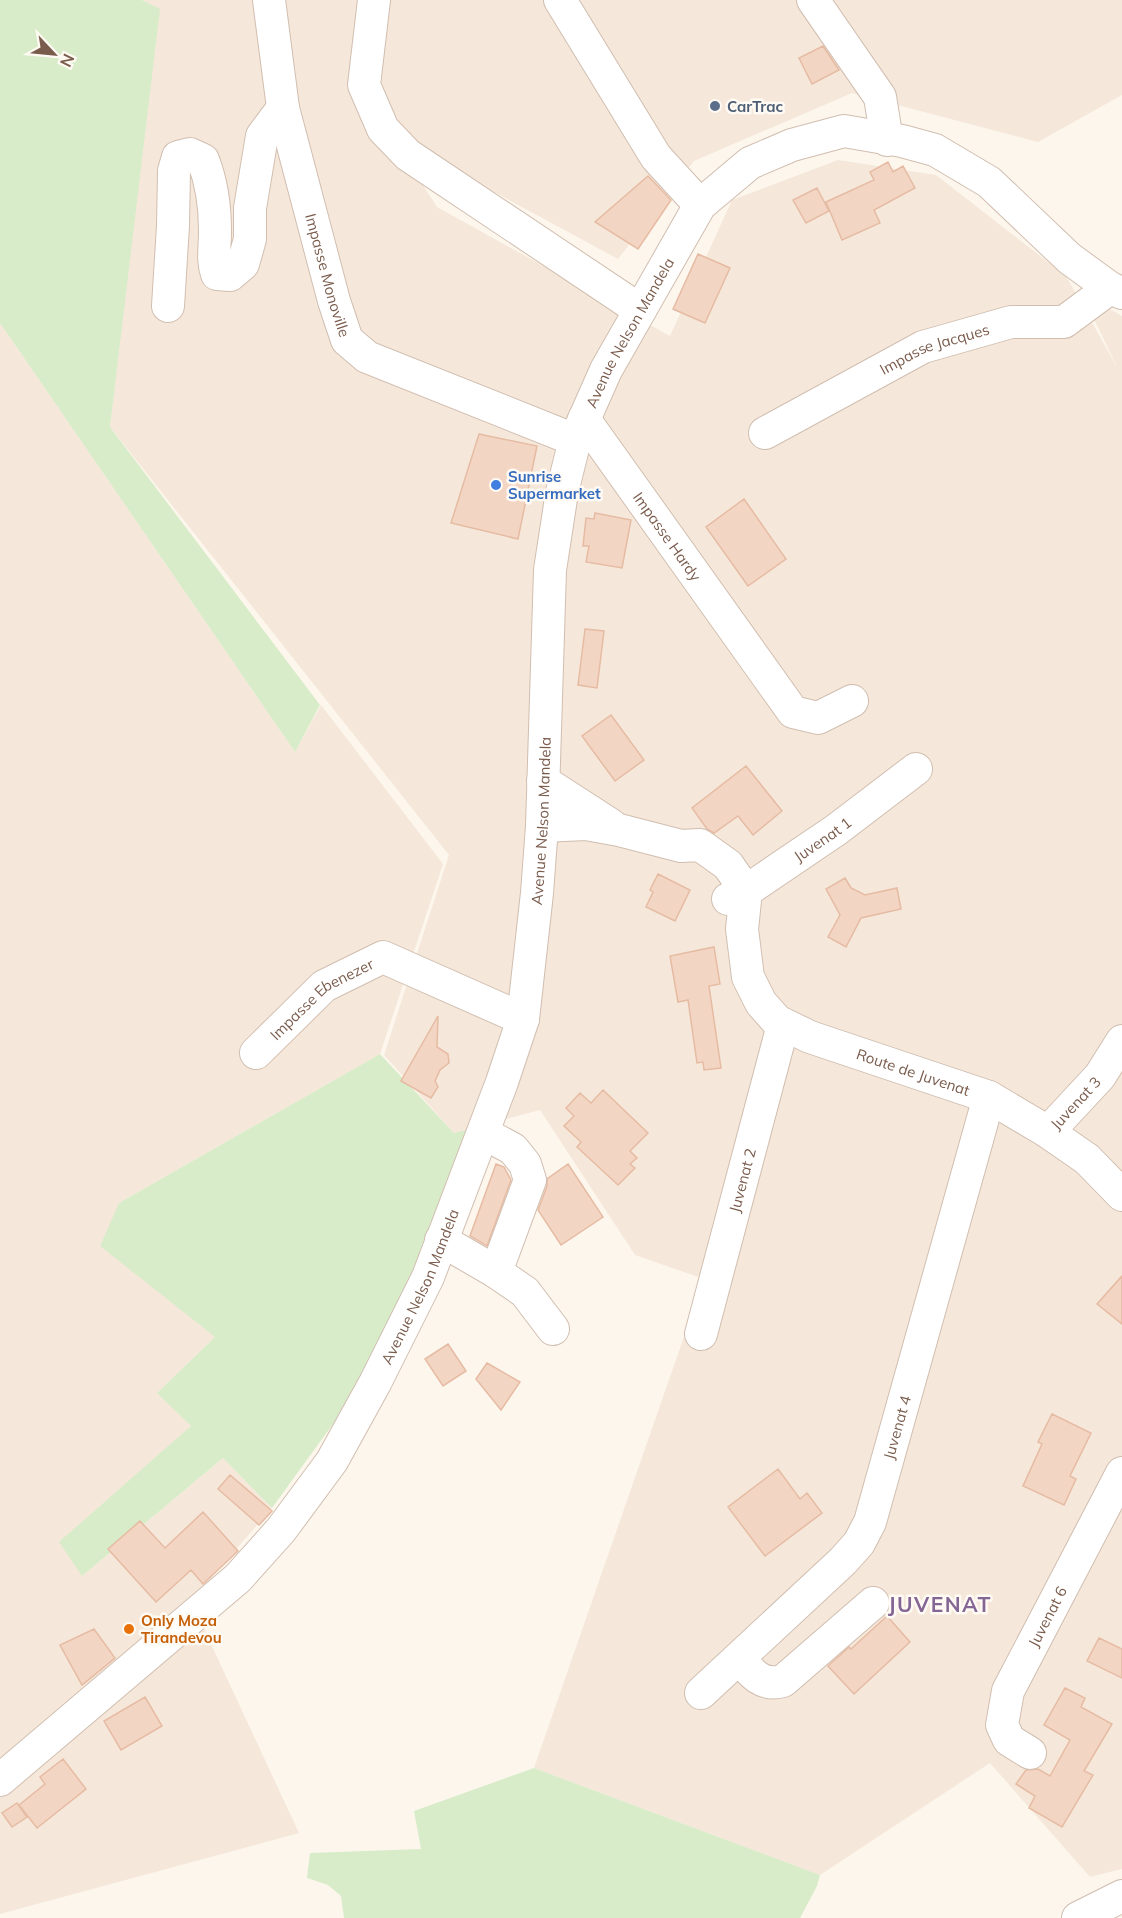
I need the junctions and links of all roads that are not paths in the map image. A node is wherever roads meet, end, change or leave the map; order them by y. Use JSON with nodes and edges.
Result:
{"nodes":[{"id":1,"x":269,"y":0,"type":"edge"},
{"id":2,"x":374,"y":0,"type":"edge"},
{"id":3,"x":560,"y":0,"type":"edge"},
{"id":4,"x":813,"y":0,"type":"edge"},
{"id":5,"x":283,"y":108,"type":"junction"},
{"id":6,"x":887,"y":140,"type":"junction"},
{"id":7,"x":700,"y":205,"type":"junction"},
{"id":8,"x":1116,"y":291,"type":"edge"},
{"id":9,"x":168,"y":306,"type":"dead end"},
{"id":10,"x":640,"y":310,"type":"junction"},
{"id":11,"x":580,"y":430,"type":"junction"},
{"id":12,"x":765,"y":433,"type":"dead end"},
{"id":13,"x":852,"y":701,"type":"dead end"},
{"id":14,"x":916,"y":768,"type":"dead end"},
{"id":15,"x":543,"y":781,"type":"junction"},
{"id":16,"x":542,"y":826,"type":"junction"},
{"id":17,"x":619,"y":830,"type":"junction"},
{"id":18,"x":735,"y":896,"type":"junction"},
{"id":19,"x":523,"y":1019,"type":"junction"},
{"id":20,"x":783,"y":1025,"type":"junction"},
{"id":21,"x":1122,"y":1041,"type":"edge"},
{"id":22,"x":256,"y":1053,"type":"dead end"},
{"id":23,"x":989,"y":1097,"type":"junction"},
{"id":24,"x":483,"y":1132,"type":"junction"},
{"id":25,"x":1048,"y":1132,"type":"junction"},
{"id":26,"x":1122,"y":1195,"type":"edge"},
{"id":27,"x":441,"y":1240,"type":"junction"},
{"id":28,"x":496,"y":1272,"type":"junction"},
{"id":29,"x":553,"y":1329,"type":"dead end"},
{"id":30,"x":701,"y":1334,"type":"dead end"},
{"id":31,"x":1122,"y":1473,"type":"edge"},
{"id":32,"x":873,"y":1603,"type":"dead end"},
{"id":33,"x":739,"y":1658,"type":"junction"},
{"id":34,"x":701,"y":1694,"type":"dead end"},
{"id":35,"x":1030,"y":1753,"type":"dead end"},
{"id":36,"x":0,"y":1780,"type":"edge"},
{"id":37,"x":1122,"y":1896,"type":"edge"},
{"id":38,"x":1078,"y":1918,"type":"edge"}],
"edges":[{"from":1,"to":5,"type":"street","name":"Impasse Monoville"},
{"from":2,"to":10,"type":"street"},
{"from":3,"to":7,"type":"street"},
{"from":4,"to":6,"type":"street"},
{"from":5,"to":9,"type":"street"},
{"from":5,"to":11,"type":"street","name":"Impasse Monoville"},
{"from":6,"to":7,"type":"street","name":"Avenue Nelson Mandela"},
{"from":6,"to":8,"type":"street","name":"Avenue Nelson Mandela"},
{"from":7,"to":10,"type":"street","name":"Avenue Nelson Mandela"},
{"from":8,"to":12,"type":"street","name":"Impasse Jacques"},
{"from":10,"to":11,"type":"street","name":"Avenue Nelson Mandela"},
{"from":11,"to":13,"type":"street","name":"Impasse Hardy"},
{"from":11,"to":15,"type":"street","name":"Avenue Nelson Mandela"},
{"from":14,"to":18,"type":"street","name":"Juvenat 1"},
{"from":15,"to":16,"type":"street","name":"Avenue Nelson Mandela"},
{"from":15,"to":17,"type":"street","name":"Route de Juvenat"},
{"from":16,"to":17,"type":"street","name":"Route de Juvenat"},
{"from":16,"to":19,"type":"street","name":"Avenue Nelson Mandela"},
{"from":17,"to":18,"type":"street","name":"Route de Juvenat"},
{"from":18,"to":20,"type":"street","name":"Route de Juvenat"},
{"from":19,"to":22,"type":"street","name":"Impasse Ebenezer"},
{"from":19,"to":24,"type":"street","name":"Avenue Nelson Mandela"},
{"from":20,"to":23,"type":"street","name":"Route de Juvenat"},
{"from":20,"to":30,"type":"street","name":"Juvenat 2"},
{"from":21,"to":25,"type":"street","name":"Juvenat 3"},
{"from":23,"to":25,"type":"street","name":"Route de Juvenat"},
{"from":23,"to":33,"type":"street","name":"Juvenat 4"},
{"from":24,"to":27,"type":"street","name":"Avenue Nelson Mandela"},
{"from":24,"to":28,"type":"street"},
{"from":25,"to":26,"type":"street","name":"Route de Juvenat"},
{"from":27,"to":28,"type":"street"},
{"from":27,"to":36,"type":"street","name":"Avenue Nelson Mandela"},
{"from":28,"to":29,"type":"street"},
{"from":31,"to":35,"type":"street","name":"Juvenat 6"},
{"from":32,"to":33,"type":"street"},
{"from":33,"to":34,"type":"street","name":"Juvenat 4"},
{"from":37,"to":38,"type":"street"}]}
